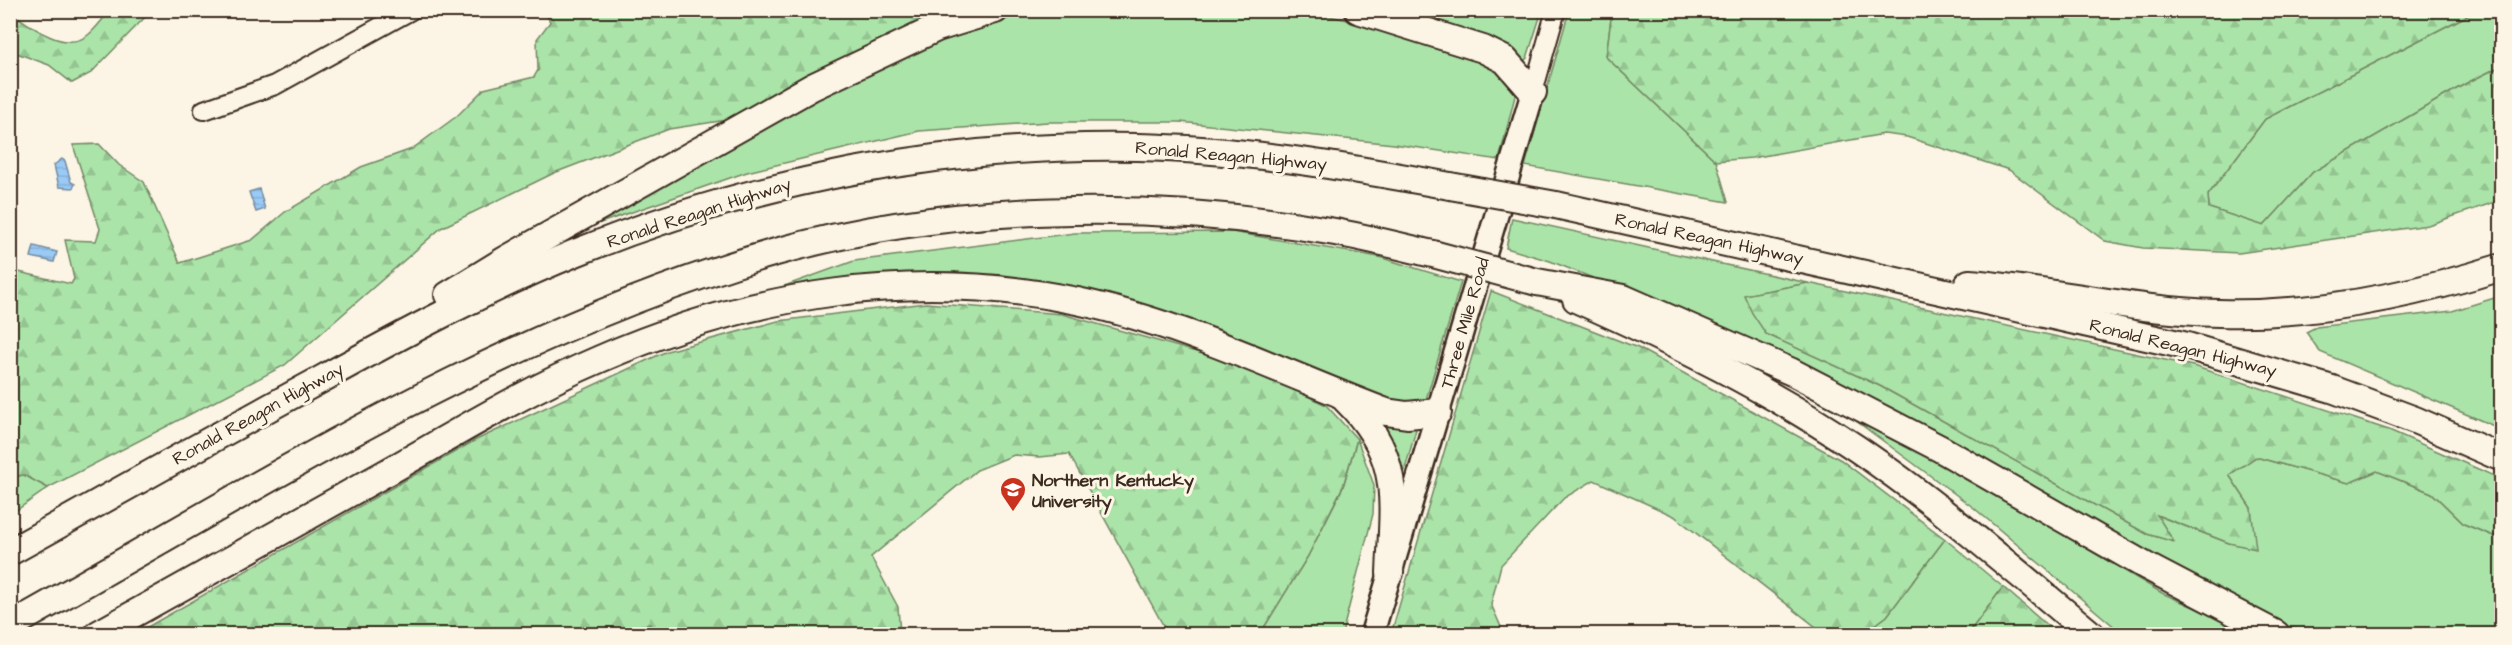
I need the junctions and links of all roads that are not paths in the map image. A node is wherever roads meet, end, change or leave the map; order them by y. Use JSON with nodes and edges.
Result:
{"nodes":[{"id":1,"x":411,"y":10,"type":"edge"},
{"id":2,"x":994,"y":10,"type":"edge"},
{"id":3,"x":1358,"y":10,"type":"edge"},
{"id":4,"x":1556,"y":10,"type":"edge"},
{"id":5,"x":1533,"y":92,"type":"junction"},
{"id":6,"x":204,"y":110,"type":"dead end"},
{"id":7,"x":2502,"y":267,"type":"edge"},
{"id":8,"x":1874,"y":275,"type":"junction"},
{"id":9,"x":1537,"y":282,"type":"junction"},
{"id":10,"x":376,"y":348,"type":"junction"},
{"id":11,"x":1341,"y":395,"type":"junction"},
{"id":12,"x":1438,"y":411,"type":"junction"},
{"id":13,"x":2502,"y":458,"type":"edge"},
{"id":14,"x":10,"y":552,"type":"edge"},
{"id":15,"x":2003,"y":561,"type":"junction"},
{"id":16,"x":1390,"y":573,"type":"junction"},
{"id":17,"x":10,"y":626,"type":"edge"},
{"id":18,"x":98,"y":634,"type":"edge"},
{"id":19,"x":1372,"y":634,"type":"edge"},
{"id":20,"x":2073,"y":634,"type":"edge"},
{"id":21,"x":2091,"y":634,"type":"edge"},
{"id":22,"x":2277,"y":634,"type":"edge"}],
"edges":[{"from":1,"to":6,"type":"street"},
{"from":2,"to":10,"type":"highway"},
{"from":3,"to":5,"type":"highway"},
{"from":4,"to":5,"type":"street","name":"Three Mile Road"},
{"from":5,"to":12,"type":"main road","name":"Three Mile Road"},
{"from":7,"to":8,"type":"highway"},
{"from":8,"to":10,"type":"highway","name":"Ronald Reagan Highway","bridge":true},
{"from":8,"to":13,"type":"highway","name":"Ronald Reagan Highway"},
{"from":9,"to":15,"type":"highway"},
{"from":9,"to":17,"type":"highway","bridge":true},
{"from":9,"to":22,"type":"highway"},
{"from":10,"to":14,"type":"highway","name":"Ronald Reagan Highway"},
{"from":11,"to":12,"type":"highway"},
{"from":11,"to":16,"type":"highway"},
{"from":11,"to":18,"type":"highway"},
{"from":12,"to":16,"type":"main road","name":"Three Mile Road"},
{"from":15,"to":20,"type":"highway"},
{"from":15,"to":21,"type":"highway"},
{"from":16,"to":19,"type":"main road","name":"Three Mile Road"}]}
